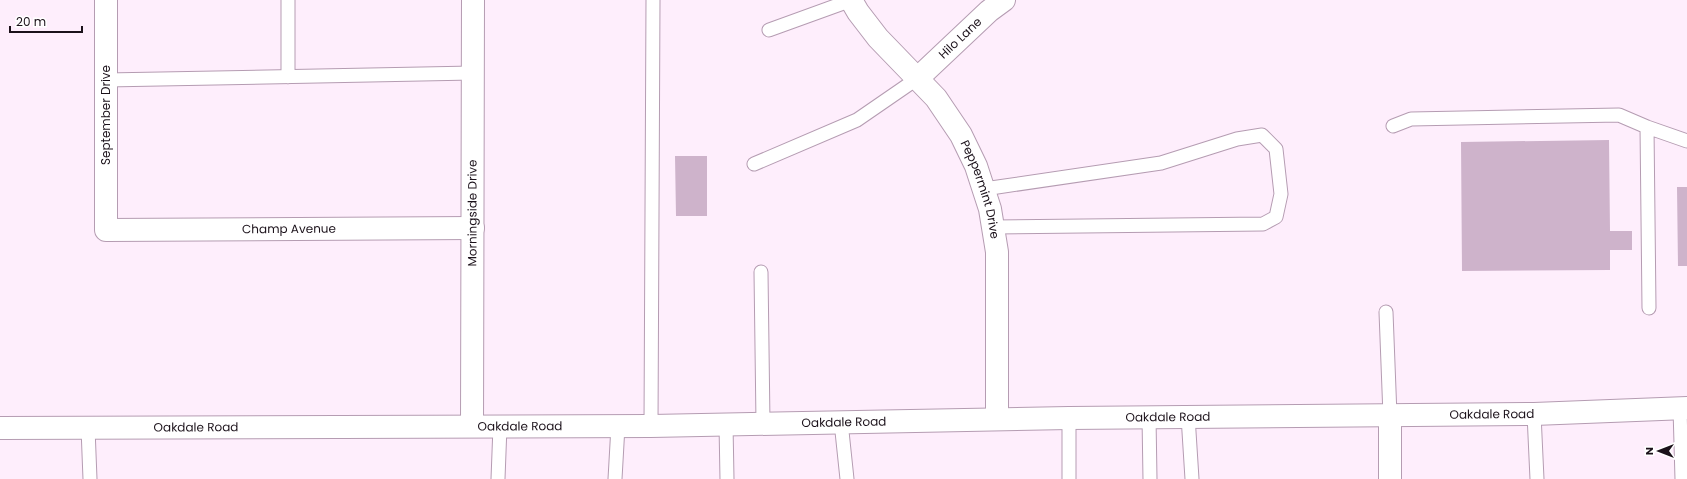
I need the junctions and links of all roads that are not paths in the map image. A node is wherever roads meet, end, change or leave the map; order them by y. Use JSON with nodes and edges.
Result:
{"nodes":[{"id":1,"x":106,"y":0,"type":"edge"},
{"id":2,"x":288,"y":0,"type":"edge"},
{"id":3,"x":473,"y":0,"type":"edge"},
{"id":4,"x":653,"y":0,"type":"edge"},
{"id":5,"x":851,"y":0,"type":"edge"},
{"id":6,"x":1004,"y":0,"type":"edge"},
{"id":7,"x":769,"y":30,"type":"dead end"},
{"id":8,"x":473,"y":73,"type":"junction"},
{"id":9,"x":288,"y":77,"type":"junction"},
{"id":10,"x":918,"y":78,"type":"junction"},
{"id":11,"x":106,"y":80,"type":"junction"},
{"id":12,"x":1393,"y":126,"type":"dead end"},
{"id":13,"x":1647,"y":127,"type":"junction"},
{"id":14,"x":1687,"y":141,"type":"edge"},
{"id":15,"x":754,"y":164,"type":"dead end"},
{"id":16,"x":984,"y":189,"type":"junction"},
{"id":17,"x":993,"y":227,"type":"junction"},
{"id":18,"x":473,"y":228,"type":"junction"},
{"id":19,"x":106,"y":230,"type":"joint"},
{"id":20,"x":761,"y":272,"type":"dead end"},
{"id":21,"x":1649,"y":308,"type":"dead end"},
{"id":22,"x":1386,"y":312,"type":"dead end"},
{"id":23,"x":1683,"y":408,"type":"edge"},
{"id":24,"x":1534,"y":414,"type":"junction"},
{"id":25,"x":1188,"y":416,"type":"junction"},
{"id":26,"x":1390,"y":416,"type":"junction"},
{"id":27,"x":1149,"y":417,"type":"junction"},
{"id":28,"x":1069,"y":418,"type":"junction"},
{"id":29,"x":997,"y":419,"type":"junction"},
{"id":30,"x":841,"y":422,"type":"junction"},
{"id":31,"x":763,"y":423,"type":"junction"},
{"id":32,"x":726,"y":424,"type":"junction"},
{"id":33,"x":472,"y":426,"type":"junction"},
{"id":34,"x":500,"y":426,"type":"junction"},
{"id":35,"x":618,"y":426,"type":"junction"},
{"id":36,"x":650,"y":426,"type":"junction"},
{"id":37,"x":0,"y":428,"type":"edge"},
{"id":38,"x":88,"y":428,"type":"junction"},
{"id":39,"x":90,"y":479,"type":"edge"},
{"id":40,"x":498,"y":479,"type":"edge"},
{"id":41,"x":615,"y":479,"type":"edge"},
{"id":42,"x":727,"y":479,"type":"edge"},
{"id":43,"x":846,"y":479,"type":"edge"},
{"id":44,"x":1069,"y":479,"type":"edge"},
{"id":45,"x":1150,"y":479,"type":"edge"},
{"id":46,"x":1192,"y":479,"type":"edge"},
{"id":47,"x":1390,"y":479,"type":"edge"},
{"id":48,"x":1537,"y":479,"type":"edge"},
{"id":49,"x":1682,"y":479,"type":"edge"}],
"edges":[{"from":1,"to":11,"type":"main road","name":"September Drive"},
{"from":2,"to":9,"type":"lane"},
{"from":3,"to":8,"type":"main road","name":"Morningside Drive"},
{"from":4,"to":36,"type":"lane"},
{"from":5,"to":7,"type":"lane"},
{"from":5,"to":10,"type":"main road","name":"Peppermint Drive"},
{"from":6,"to":10,"type":"main road","name":"Hilo Lane"},
{"from":8,"to":9,"type":"lane"},
{"from":8,"to":18,"type":"main road","name":"Morningside Drive"},
{"from":9,"to":11,"type":"lane"},
{"from":10,"to":15,"type":"lane"},
{"from":10,"to":16,"type":"main road","name":"Peppermint Drive"},
{"from":11,"to":19,"type":"main road","name":"September Drive"},
{"from":12,"to":13,"type":"lane"},
{"from":13,"to":14,"type":"lane"},
{"from":13,"to":21,"type":"lane"},
{"from":16,"to":17,"type":"main road","name":"Peppermint Drive"},
{"from":16,"to":17,"type":"lane"},
{"from":17,"to":29,"type":"main road","name":"Peppermint Drive"},
{"from":18,"to":19,"type":"main road","name":"Champ Avenue"},
{"from":18,"to":33,"type":"main road","name":"Morningside Drive"},
{"from":20,"to":31,"type":"lane"},
{"from":22,"to":26,"type":"lane"},
{"from":23,"to":24,"type":"main road","name":"Oakdale Road"},
{"from":23,"to":49,"type":"lane"},
{"from":24,"to":26,"type":"main road","name":"Oakdale Road"},
{"from":24,"to":48,"type":"lane"},
{"from":25,"to":26,"type":"main road","name":"Oakdale Road"},
{"from":25,"to":27,"type":"main road","name":"Oakdale Road"},
{"from":25,"to":46,"type":"lane"},
{"from":26,"to":47,"type":"main road"},
{"from":27,"to":28,"type":"main road","name":"Oakdale Road"},
{"from":27,"to":45,"type":"lane"},
{"from":28,"to":29,"type":"main road","name":"Oakdale Road"},
{"from":28,"to":44,"type":"lane"},
{"from":29,"to":30,"type":"main road","name":"Oakdale Road"},
{"from":30,"to":31,"type":"main road","name":"Oakdale Road"},
{"from":30,"to":43,"type":"lane"},
{"from":31,"to":32,"type":"main road","name":"Oakdale Road"},
{"from":32,"to":36,"type":"main road","name":"Oakdale Road"},
{"from":32,"to":42,"type":"lane"},
{"from":33,"to":34,"type":"main road","name":"Oakdale Road"},
{"from":33,"to":38,"type":"main road","name":"Oakdale Road"},
{"from":34,"to":35,"type":"main road","name":"Oakdale Road"},
{"from":34,"to":40,"type":"lane"},
{"from":35,"to":36,"type":"main road","name":"Oakdale Road"},
{"from":35,"to":41,"type":"lane"},
{"from":37,"to":38,"type":"main road","name":"Oakdale Road"},
{"from":38,"to":39,"type":"lane"}]}
